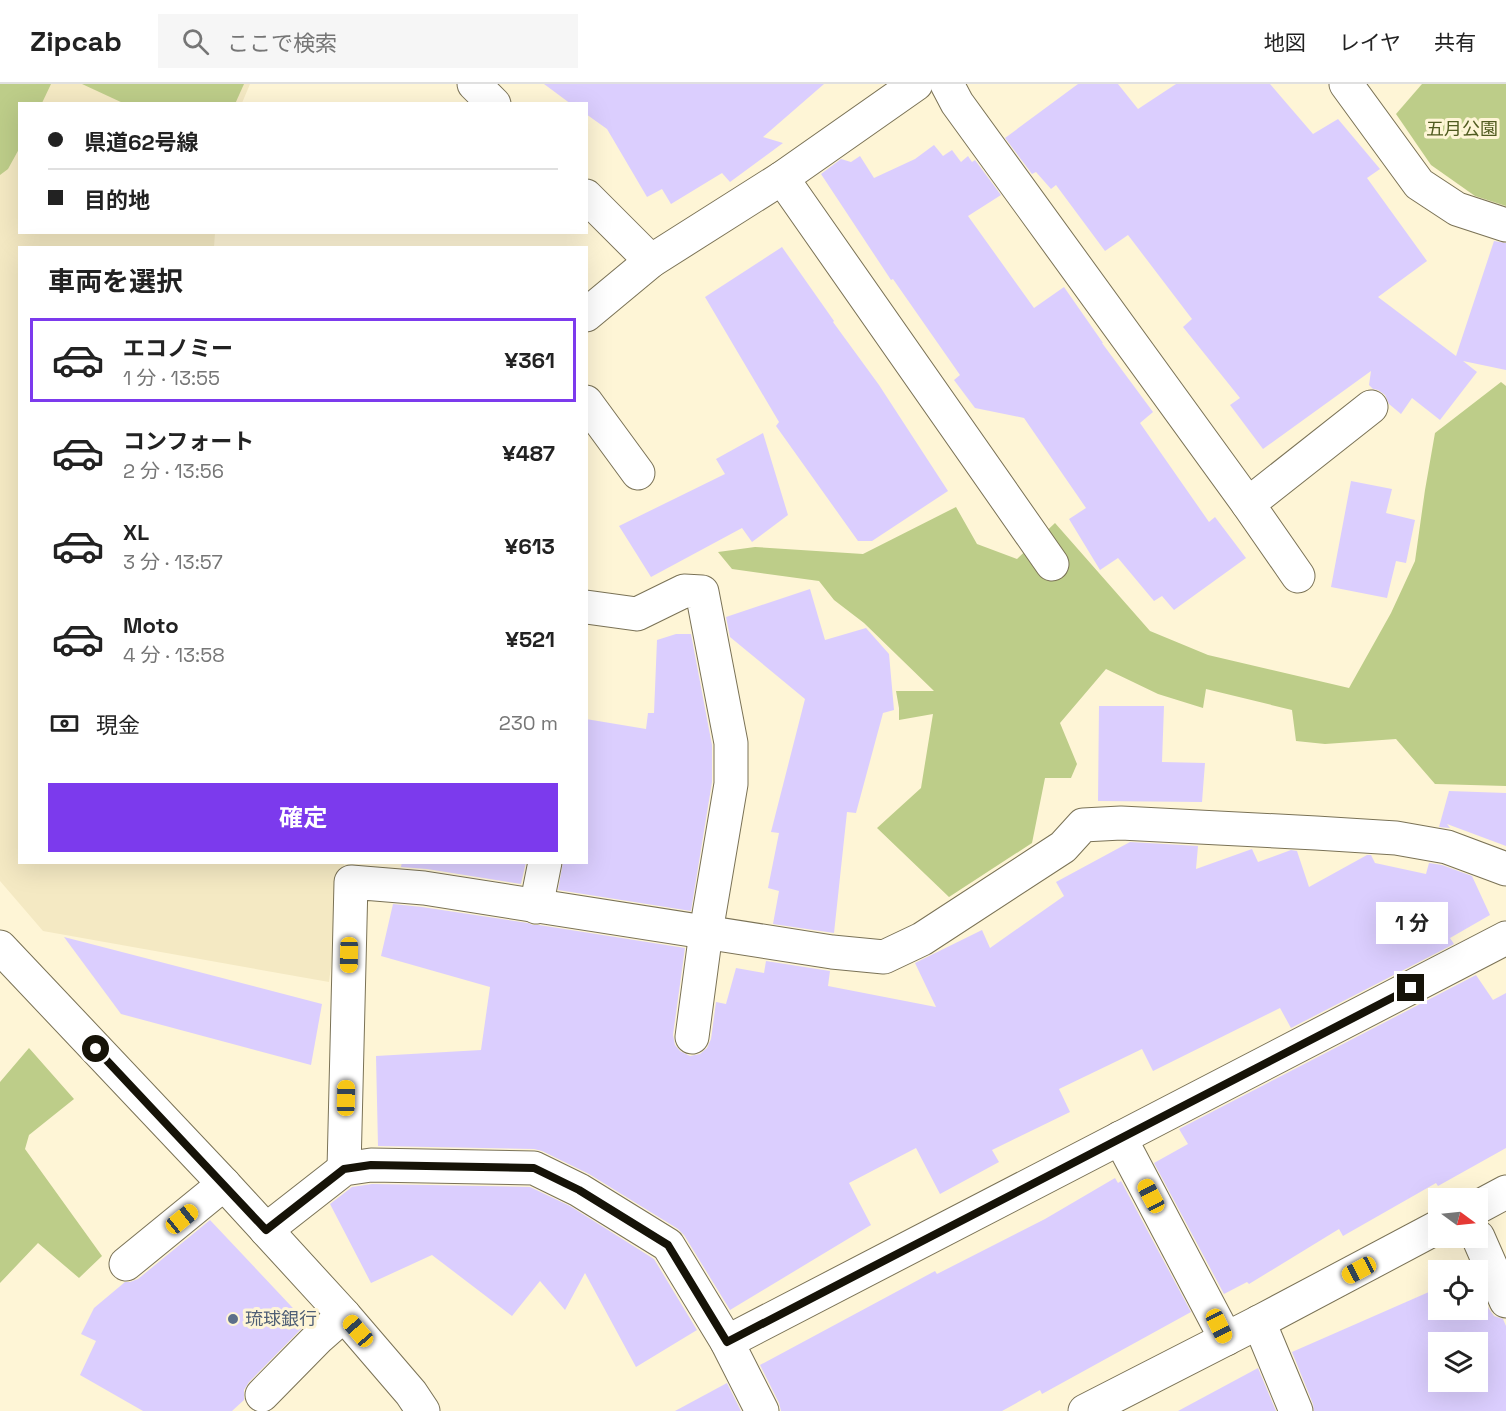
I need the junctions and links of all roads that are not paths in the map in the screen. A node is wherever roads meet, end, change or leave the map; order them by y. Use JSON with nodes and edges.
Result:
{"nodes":[{"id":1,"x":474,"y":84,"type":"edge"},
{"id":2,"x":916,"y":84,"type":"edge"},
{"id":3,"x":948,"y":84,"type":"edge"},
{"id":4,"x":1346,"y":84,"type":"edge"},
{"id":5,"x":492,"y":102,"type":"edge"},
{"id":6,"x":782,"y":178,"type":"junction"},
{"id":7,"x":588,"y":198,"type":"edge"},
{"id":8,"x":1506,"y":225,"type":"edge"},
{"id":9,"x":651,"y":261,"type":"junction"},
{"id":10,"x":588,"y":313,"type":"edge"},
{"id":11,"x":588,"y":405,"type":"edge"},
{"id":12,"x":1371,"y":406,"type":"dead end"},
{"id":13,"x":638,"y":473,"type":"dead end"},
{"id":14,"x":1248,"y":504,"type":"junction"},
{"id":15,"x":1052,"y":564,"type":"dead end"},
{"id":16,"x":1298,"y":576,"type":"dead end"},
{"id":17,"x":588,"y":607,"type":"edge"},
{"id":18,"x":545,"y":864,"type":"edge"},
{"id":19,"x":1506,"y":869,"type":"edge"},
{"id":20,"x":425,"y":875,"type":"edge"},
{"id":21,"x":536,"y":907,"type":"junction"},
{"id":22,"x":706,"y":932,"type":"junction"},
{"id":23,"x":1506,"y":938,"type":"edge"},
{"id":24,"x":0,"y":947,"type":"edge"},
{"id":25,"x":692,"y":1037,"type":"dead end"},
{"id":26,"x":1120,"y":1138,"type":"junction"},
{"id":27,"x":344,"y":1169,"type":"junction"},
{"id":28,"x":224,"y":1184,"type":"junction"},
{"id":29,"x":1506,"y":1192,"type":"edge"},
{"id":30,"x":1488,"y":1202,"type":"edge"},
{"id":31,"x":266,"y":1230,"type":"junction"},
{"id":32,"x":1428,"y":1232,"type":"edge"},
{"id":33,"x":1483,"y":1248,"type":"edge"},
{"id":34,"x":126,"y":1264,"type":"dead end"},
{"id":35,"x":1506,"y":1301,"type":"edge"},
{"id":36,"x":344,"y":1315,"type":"junction"},
{"id":37,"x":1259,"y":1322,"type":"junction"},
{"id":38,"x":1226,"y":1340,"type":"junction"},
{"id":39,"x":727,"y":1342,"type":"junction"},
{"id":40,"x":262,"y":1395,"type":"dead end"},
{"id":41,"x":423,"y":1411,"type":"edge"},
{"id":42,"x":762,"y":1411,"type":"edge"},
{"id":43,"x":1085,"y":1411,"type":"edge"},
{"id":44,"x":1296,"y":1411,"type":"edge"}],
"edges":[{"from":1,"to":5,"type":"street"},
{"from":2,"to":6,"type":"street"},
{"from":3,"to":14,"type":"street"},
{"from":4,"to":8,"type":"street"},
{"from":6,"to":9,"type":"street"},
{"from":6,"to":15,"type":"street"},
{"from":7,"to":9,"type":"street"},
{"from":9,"to":10,"type":"street"},
{"from":11,"to":13,"type":"street"},
{"from":12,"to":14,"type":"street"},
{"from":14,"to":16,"type":"street"},
{"from":17,"to":22,"type":"street"},
{"from":18,"to":21,"type":"street"},
{"from":19,"to":22,"type":"street"},
{"from":20,"to":21,"type":"street"},
{"from":20,"to":27,"type":"street"},
{"from":21,"to":22,"type":"street"},
{"from":22,"to":25,"type":"street"},
{"from":23,"to":26,"type":"street"},
{"from":24,"to":28,"type":"street"},
{"from":26,"to":38,"type":"street"},
{"from":26,"to":39,"type":"street"},
{"from":27,"to":31,"type":"street"},
{"from":27,"to":39,"type":"street"},
{"from":28,"to":31,"type":"street"},
{"from":28,"to":34,"type":"street"},
{"from":29,"to":30,"type":"street"},
{"from":31,"to":36,"type":"street"},
{"from":32,"to":37,"type":"street"},
{"from":33,"to":35,"type":"street"},
{"from":36,"to":40,"type":"street"},
{"from":36,"to":41,"type":"street"},
{"from":37,"to":38,"type":"street"},
{"from":37,"to":44,"type":"street"},
{"from":38,"to":43,"type":"street"},
{"from":39,"to":42,"type":"street"}]}
